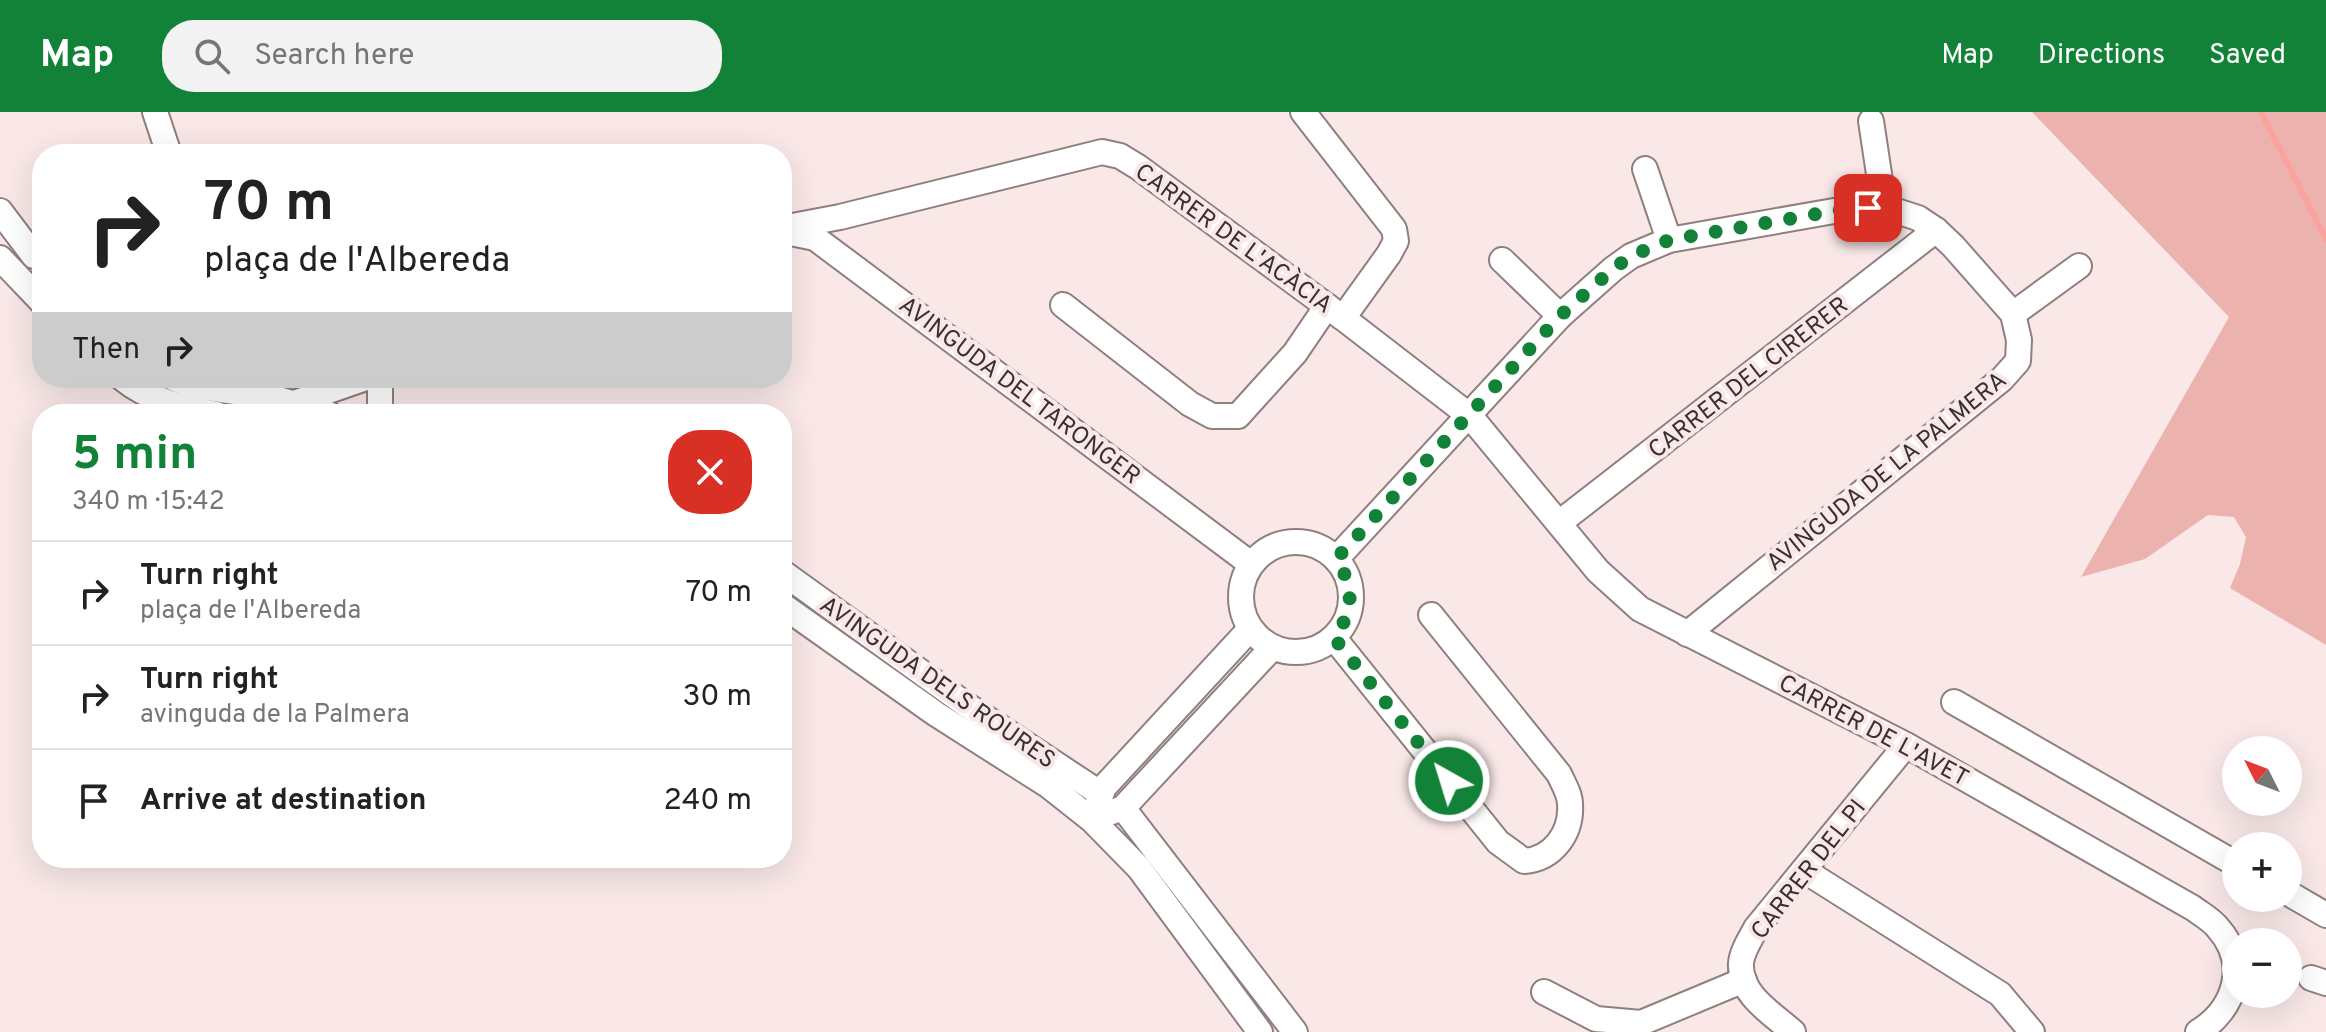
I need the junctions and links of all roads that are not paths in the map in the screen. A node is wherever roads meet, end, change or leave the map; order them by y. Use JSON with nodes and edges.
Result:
{"nodes":[{"id":1,"x":155,"y":112,"type":"edge"},
{"id":2,"x":1303,"y":112,"type":"edge"},
{"id":3,"x":1871,"y":121,"type":"dead end"},
{"id":4,"x":166,"y":144,"type":"edge"},
{"id":5,"x":1645,"y":169,"type":"dead end"},
{"id":6,"x":1884,"y":207,"type":"junction"},
{"id":7,"x":0,"y":211,"type":"edge"},
{"id":8,"x":792,"y":228,"type":"edge"},
{"id":9,"x":1936,"y":230,"type":"junction"},
{"id":10,"x":792,"y":232,"type":"edge"},
{"id":11,"x":1669,"y":240,"type":"junction"},
{"id":12,"x":32,"y":247,"type":"edge"},
{"id":13,"x":0,"y":258,"type":"edge"},
{"id":14,"x":32,"y":260,"type":"edge"},
{"id":15,"x":1502,"y":260,"type":"dead end"},
{"id":16,"x":2079,"y":266,"type":"dead end"},
{"id":17,"x":17,"y":276,"type":"junction"},
{"id":18,"x":32,"y":292,"type":"edge"},
{"id":19,"x":1063,"y":305,"type":"dead end"},
{"id":20,"x":1335,"y":312,"type":"junction"},
{"id":21,"x":2013,"y":314,"type":"junction"},
{"id":22,"x":1560,"y":316,"type":"junction"},
{"id":23,"x":141,"y":388,"type":"edge"},
{"id":24,"x":207,"y":388,"type":"edge"},
{"id":25,"x":337,"y":388,"type":"edge"},
{"id":26,"x":294,"y":403,"type":"junction"},
{"id":27,"x":175,"y":404,"type":"edge"},
{"id":28,"x":297,"y":404,"type":"edge"},
{"id":29,"x":1470,"y":416,"type":"junction"},
{"id":30,"x":1559,"y":523,"type":"junction"},
{"id":31,"x":1336,"y":559,"type":"junction"},
{"id":32,"x":1251,"y":564,"type":"junction"},
{"id":33,"x":792,"y":579,"type":"edge"},
{"id":34,"x":792,"y":612,"type":"edge"},
{"id":35,"x":1431,"y":615,"type":"dead end"},
{"id":36,"x":1250,"y":629,"type":"junction"},
{"id":37,"x":1687,"y":634,"type":"junction"},
{"id":38,"x":1334,"y":638,"type":"junction"},
{"id":39,"x":1272,"y":648,"type":"junction"},
{"id":40,"x":1954,"y":702,"type":"dead end"},
{"id":41,"x":1906,"y":745,"type":"junction"},
{"id":42,"x":1049,"y":786,"type":"junction"},
{"id":43,"x":1100,"y":788,"type":"junction"},
{"id":44,"x":1123,"y":808,"type":"junction"},
{"id":45,"x":1092,"y":820,"type":"junction"},
{"id":46,"x":2222,"y":856,"type":"edge"},
{"id":47,"x":1139,"y":868,"type":"junction"},
{"id":48,"x":1805,"y":871,"type":"junction"},
{"id":49,"x":2302,"y":901,"type":"edge"},
{"id":50,"x":2326,"y":915,"type":"edge"},
{"id":51,"x":1744,"y":980,"type":"junction"},
{"id":52,"x":1544,"y":992,"type":"dead end"},
{"id":53,"x":1616,"y":1027,"type":"edge"},
{"id":54,"x":1260,"y":1032,"type":"edge"},
{"id":55,"x":1295,"y":1032,"type":"edge"},
{"id":56,"x":1793,"y":1032,"type":"edge"},
{"id":57,"x":2032,"y":1032,"type":"edge"},
{"id":58,"x":2198,"y":1032,"type":"edge"}],
"edges":[{"from":1,"to":4,"type":"street"},
{"from":2,"to":20,"type":"street"},
{"from":3,"to":6,"type":"street"},
{"from":5,"to":11,"type":"street"},
{"from":6,"to":9,"type":"street"},
{"from":6,"to":11,"type":"street"},
{"from":7,"to":12,"type":"street"},
{"from":8,"to":20,"type":"street","name":"CARRER DE L'ACÀCIA"},
{"from":9,"to":21,"type":"street"},
{"from":9,"to":30,"type":"street","name":"CARRER DEL CIRERER"},
{"from":10,"to":32,"type":"street","name":"AVINGUDA DEL TARONGER"},
{"from":11,"to":22,"type":"street"},
{"from":13,"to":17,"type":"street"},
{"from":14,"to":17,"type":"street"},
{"from":15,"to":22,"type":"street"},
{"from":16,"to":21,"type":"street"},
{"from":17,"to":18,"type":"street"},
{"from":19,"to":20,"type":"street"},
{"from":20,"to":29,"type":"street","name":"CARRER DE L'ACÀCIA"},
{"from":21,"to":37,"type":"street","name":"AVINGUDA DE LA PALMERA"},
{"from":22,"to":29,"type":"street"},
{"from":23,"to":27,"type":"street"},
{"from":24,"to":26,"type":"street"},
{"from":25,"to":26,"type":"street"},
{"from":26,"to":28,"type":"street"},
{"from":29,"to":30,"type":"street","name":"CARRER DE L'AVET"},
{"from":29,"to":31,"type":"street"},
{"from":30,"to":37,"type":"street","name":"CARRER DE L'AVET"},
{"from":31,"to":32,"type":"street"},
{"from":31,"to":38,"type":"street"},
{"from":32,"to":36,"type":"street"},
{"from":33,"to":43,"type":"street","name":"AVINGUDA DELS ROURES"},
{"from":34,"to":42,"type":"street"},
{"from":35,"to":38,"type":"street"},
{"from":36,"to":39,"type":"street"},
{"from":36,"to":43,"type":"street"},
{"from":37,"to":41,"type":"street","name":"CARRER DE L'AVET"},
{"from":38,"to":39,"type":"street"},
{"from":39,"to":44,"type":"street"},
{"from":40,"to":46,"type":"street"},
{"from":41,"to":48,"type":"street","name":"CARRER DEL PI"},
{"from":41,"to":58,"type":"street","name":"CARRER DE L'AVET"},
{"from":42,"to":43,"type":"street"},
{"from":42,"to":45,"type":"street"},
{"from":43,"to":44,"type":"street","name":"AVINGUDA DELS ROURES"},
{"from":43,"to":45,"type":"street"},
{"from":44,"to":45,"type":"street"},
{"from":44,"to":47,"type":"street"},
{"from":44,"to":55,"type":"street"},
{"from":45,"to":47,"type":"street"},
{"from":47,"to":54,"type":"street"},
{"from":48,"to":51,"type":"street","name":"CARRER DEL PI"},
{"from":48,"to":57,"type":"street"},
{"from":49,"to":50,"type":"street"},
{"from":51,"to":53,"type":"street"},
{"from":51,"to":56,"type":"street"},
{"from":52,"to":53,"type":"street"}]}
